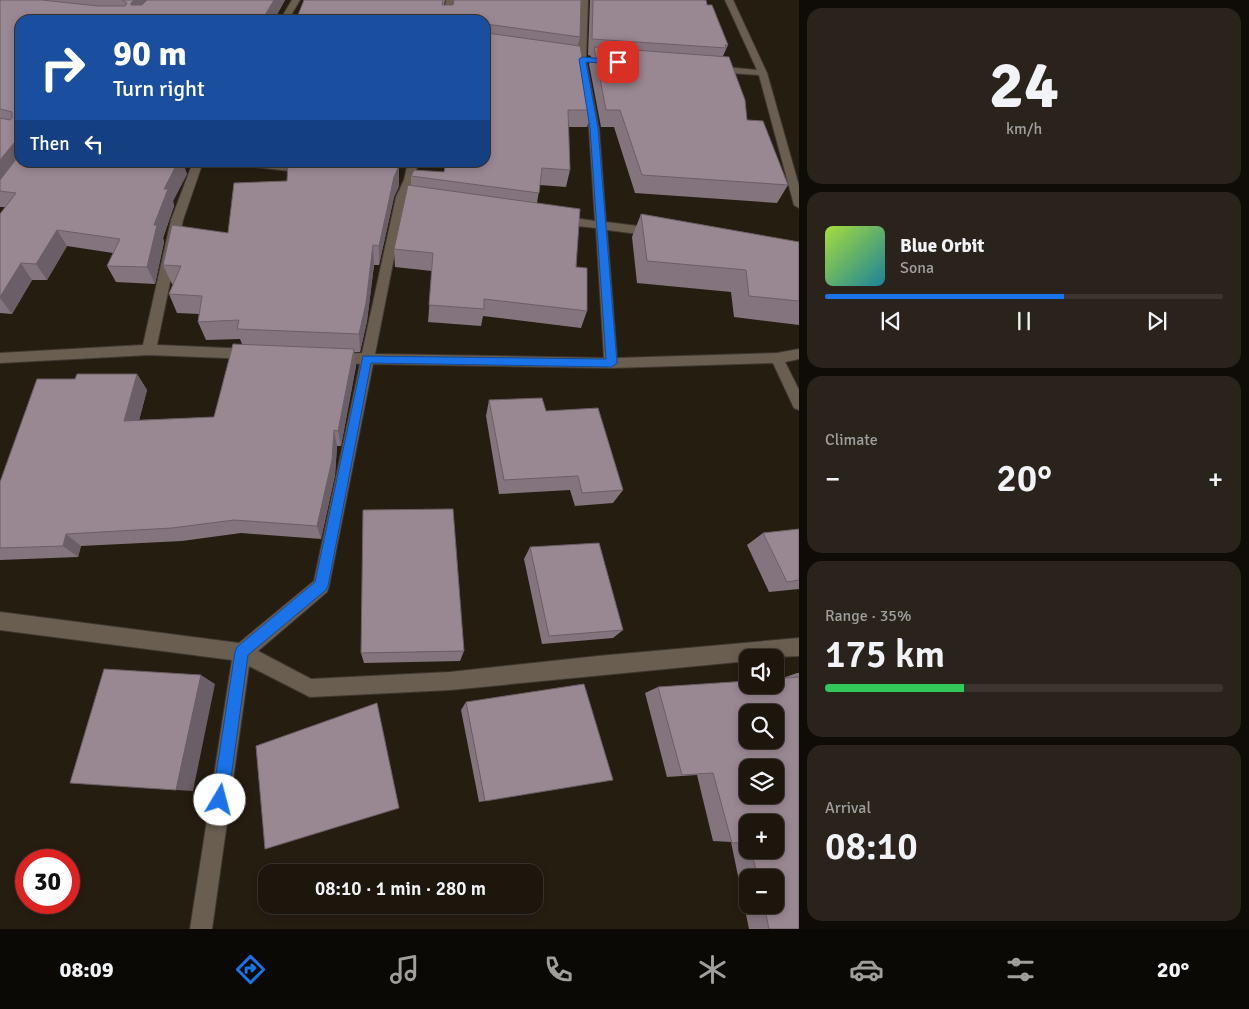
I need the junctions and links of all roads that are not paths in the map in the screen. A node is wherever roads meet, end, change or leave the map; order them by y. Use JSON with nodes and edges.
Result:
{"nodes":[{"id":1,"x":296,"y":0,"type":"edge"},
{"id":2,"x":450,"y":0,"type":"edge"},
{"id":3,"x":584,"y":0,"type":"edge"},
{"id":4,"x":729,"y":0,"type":"edge"},
{"id":5,"x":287,"y":15,"type":"edge"},
{"id":6,"x":447,"y":15,"type":"edge"},
{"id":7,"x":706,"y":69,"type":"edge"},
{"id":8,"x":763,"y":73,"type":"junction"},
{"id":9,"x":196,"y":167,"type":"edge"},
{"id":10,"x":284,"y":167,"type":"edge"},
{"id":11,"x":410,"y":167,"type":"edge"},
{"id":12,"x":322,"y":171,"type":"edge"},
{"id":13,"x":799,"y":205,"type":"edge"},
{"id":14,"x":552,"y":219,"type":"edge"},
{"id":15,"x":600,"y":225,"type":"junction"},
{"id":16,"x":665,"y":234,"type":"edge"},
{"id":17,"x":149,"y":350,"type":"junction"},
{"id":18,"x":799,"y":354,"type":"edge"},
{"id":19,"x":268,"y":355,"type":"edge"},
{"id":20,"x":327,"y":357,"type":"edge"},
{"id":21,"x":0,"y":358,"type":"edge"},
{"id":22,"x":777,"y":358,"type":"junction"},
{"id":23,"x":367,"y":359,"type":"junction"},
{"id":24,"x":612,"y":363,"type":"junction"},
{"id":25,"x":799,"y":404,"type":"edge"},
{"id":26,"x":0,"y":621,"type":"edge"},
{"id":27,"x":799,"y":647,"type":"edge"},
{"id":28,"x":242,"y":652,"type":"junction"},
{"id":29,"x":201,"y":929,"type":"edge"}],
"edges":[{"from":1,"to":5,"type":"street"},
{"from":2,"to":6,"type":"street"},
{"from":3,"to":15,"type":"street"},
{"from":4,"to":8,"type":"street"},
{"from":7,"to":8,"type":"street"},
{"from":8,"to":13,"type":"street"},
{"from":9,"to":17,"type":"street"},
{"from":10,"to":12,"type":"street"},
{"from":11,"to":23,"type":"street"},
{"from":14,"to":15,"type":"street"},
{"from":15,"to":16,"type":"street"},
{"from":15,"to":24,"type":"street"},
{"from":17,"to":19,"type":"street"},
{"from":17,"to":21,"type":"street"},
{"from":18,"to":22,"type":"street"},
{"from":20,"to":23,"type":"street"},
{"from":22,"to":24,"type":"street"},
{"from":22,"to":25,"type":"street"},
{"from":23,"to":24,"type":"street"},
{"from":23,"to":28,"type":"street"},
{"from":26,"to":28,"type":"street"},
{"from":27,"to":28,"type":"street"},
{"from":28,"to":29,"type":"street"}]}
